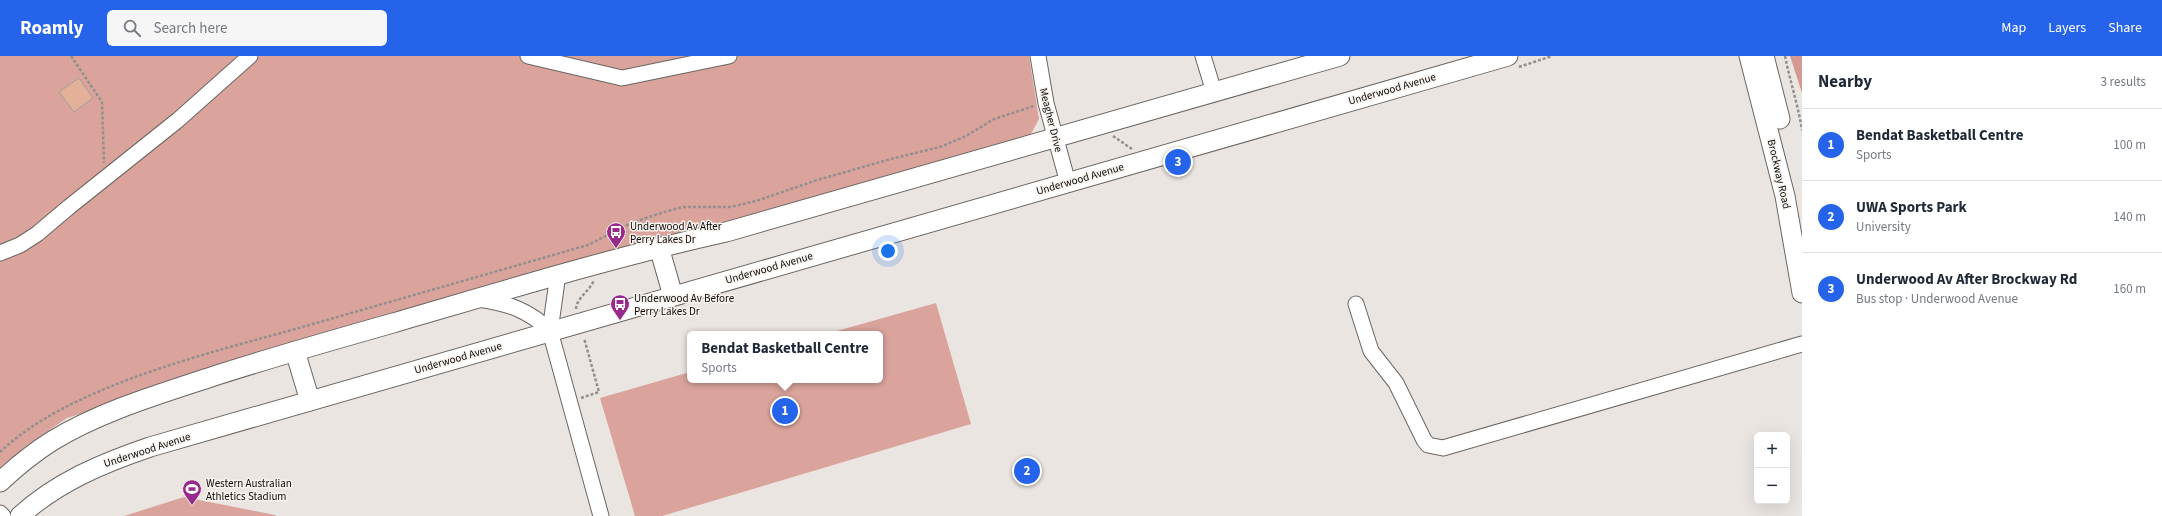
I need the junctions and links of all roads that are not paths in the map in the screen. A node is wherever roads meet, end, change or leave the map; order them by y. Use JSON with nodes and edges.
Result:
{"nodes":[{"id":1,"x":250,"y":56,"type":"edge"},
{"id":2,"x":528,"y":56,"type":"edge"},
{"id":3,"x":729,"y":56,"type":"edge"},
{"id":4,"x":1038,"y":56,"type":"edge"},
{"id":5,"x":1203,"y":56,"type":"edge"},
{"id":6,"x":1340,"y":56,"type":"edge"},
{"id":7,"x":1749,"y":56,"type":"edge"},
{"id":8,"x":1764,"y":56,"type":"edge"},
{"id":9,"x":1512,"y":62,"type":"edge"},
{"id":10,"x":1214,"y":92,"type":"junction"},
{"id":11,"x":1054,"y":138,"type":"junction"},
{"id":12,"x":1068,"y":183,"type":"junction"},
{"id":13,"x":1802,"y":224,"type":"edge"},
{"id":14,"x":659,"y":247,"type":"junction"},
{"id":15,"x":0,"y":254,"type":"edge"},
{"id":16,"x":558,"y":274,"type":"junction"},
{"id":17,"x":1802,"y":293,"type":"edge"},
{"id":18,"x":673,"y":296,"type":"junction"},
{"id":19,"x":475,"y":299,"type":"junction"},
{"id":20,"x":1356,"y":304,"type":"dead end"},
{"id":21,"x":550,"y":331,"type":"junction"},
{"id":22,"x":1802,"y":344,"type":"edge"},
{"id":23,"x":295,"y":351,"type":"junction"},
{"id":24,"x":310,"y":401,"type":"junction"},
{"id":25,"x":0,"y":482,"type":"edge"},
{"id":26,"x":0,"y":513,"type":"edge"},
{"id":27,"x":3,"y":516,"type":"edge"},
{"id":28,"x":20,"y":516,"type":"edge"},
{"id":29,"x":601,"y":516,"type":"edge"}],
"edges":[{"from":1,"to":15,"type":"street"},
{"from":2,"to":3,"type":"street"},
{"from":4,"to":11,"type":"street","name":"Meagher Drive"},
{"from":5,"to":10,"type":"street"},
{"from":6,"to":10,"type":"main road"},
{"from":7,"to":17,"type":"main road","name":"Brockway Road"},
{"from":8,"to":13,"type":"main road","name":"Brockway Road"},
{"from":9,"to":12,"type":"main road","name":"Underwood Avenue"},
{"from":10,"to":11,"type":"main road"},
{"from":11,"to":12,"type":"street","name":"Meagher Drive"},
{"from":11,"to":14,"type":"main road"},
{"from":12,"to":18,"type":"main road","name":"Underwood Avenue"},
{"from":14,"to":16,"type":"main road"},
{"from":14,"to":18,"type":"main road"},
{"from":16,"to":19,"type":"main road"},
{"from":16,"to":21,"type":"street"},
{"from":18,"to":21,"type":"main road","name":"Underwood Avenue"},
{"from":19,"to":21,"type":"street"},
{"from":19,"to":23,"type":"main road"},
{"from":20,"to":22,"type":"street"},
{"from":21,"to":24,"type":"main road","name":"Underwood Avenue"},
{"from":21,"to":29,"type":"street"},
{"from":23,"to":24,"type":"main road"},
{"from":23,"to":25,"type":"main road"},
{"from":24,"to":28,"type":"main road","name":"Underwood Avenue"},
{"from":26,"to":27,"type":"street"}]}
